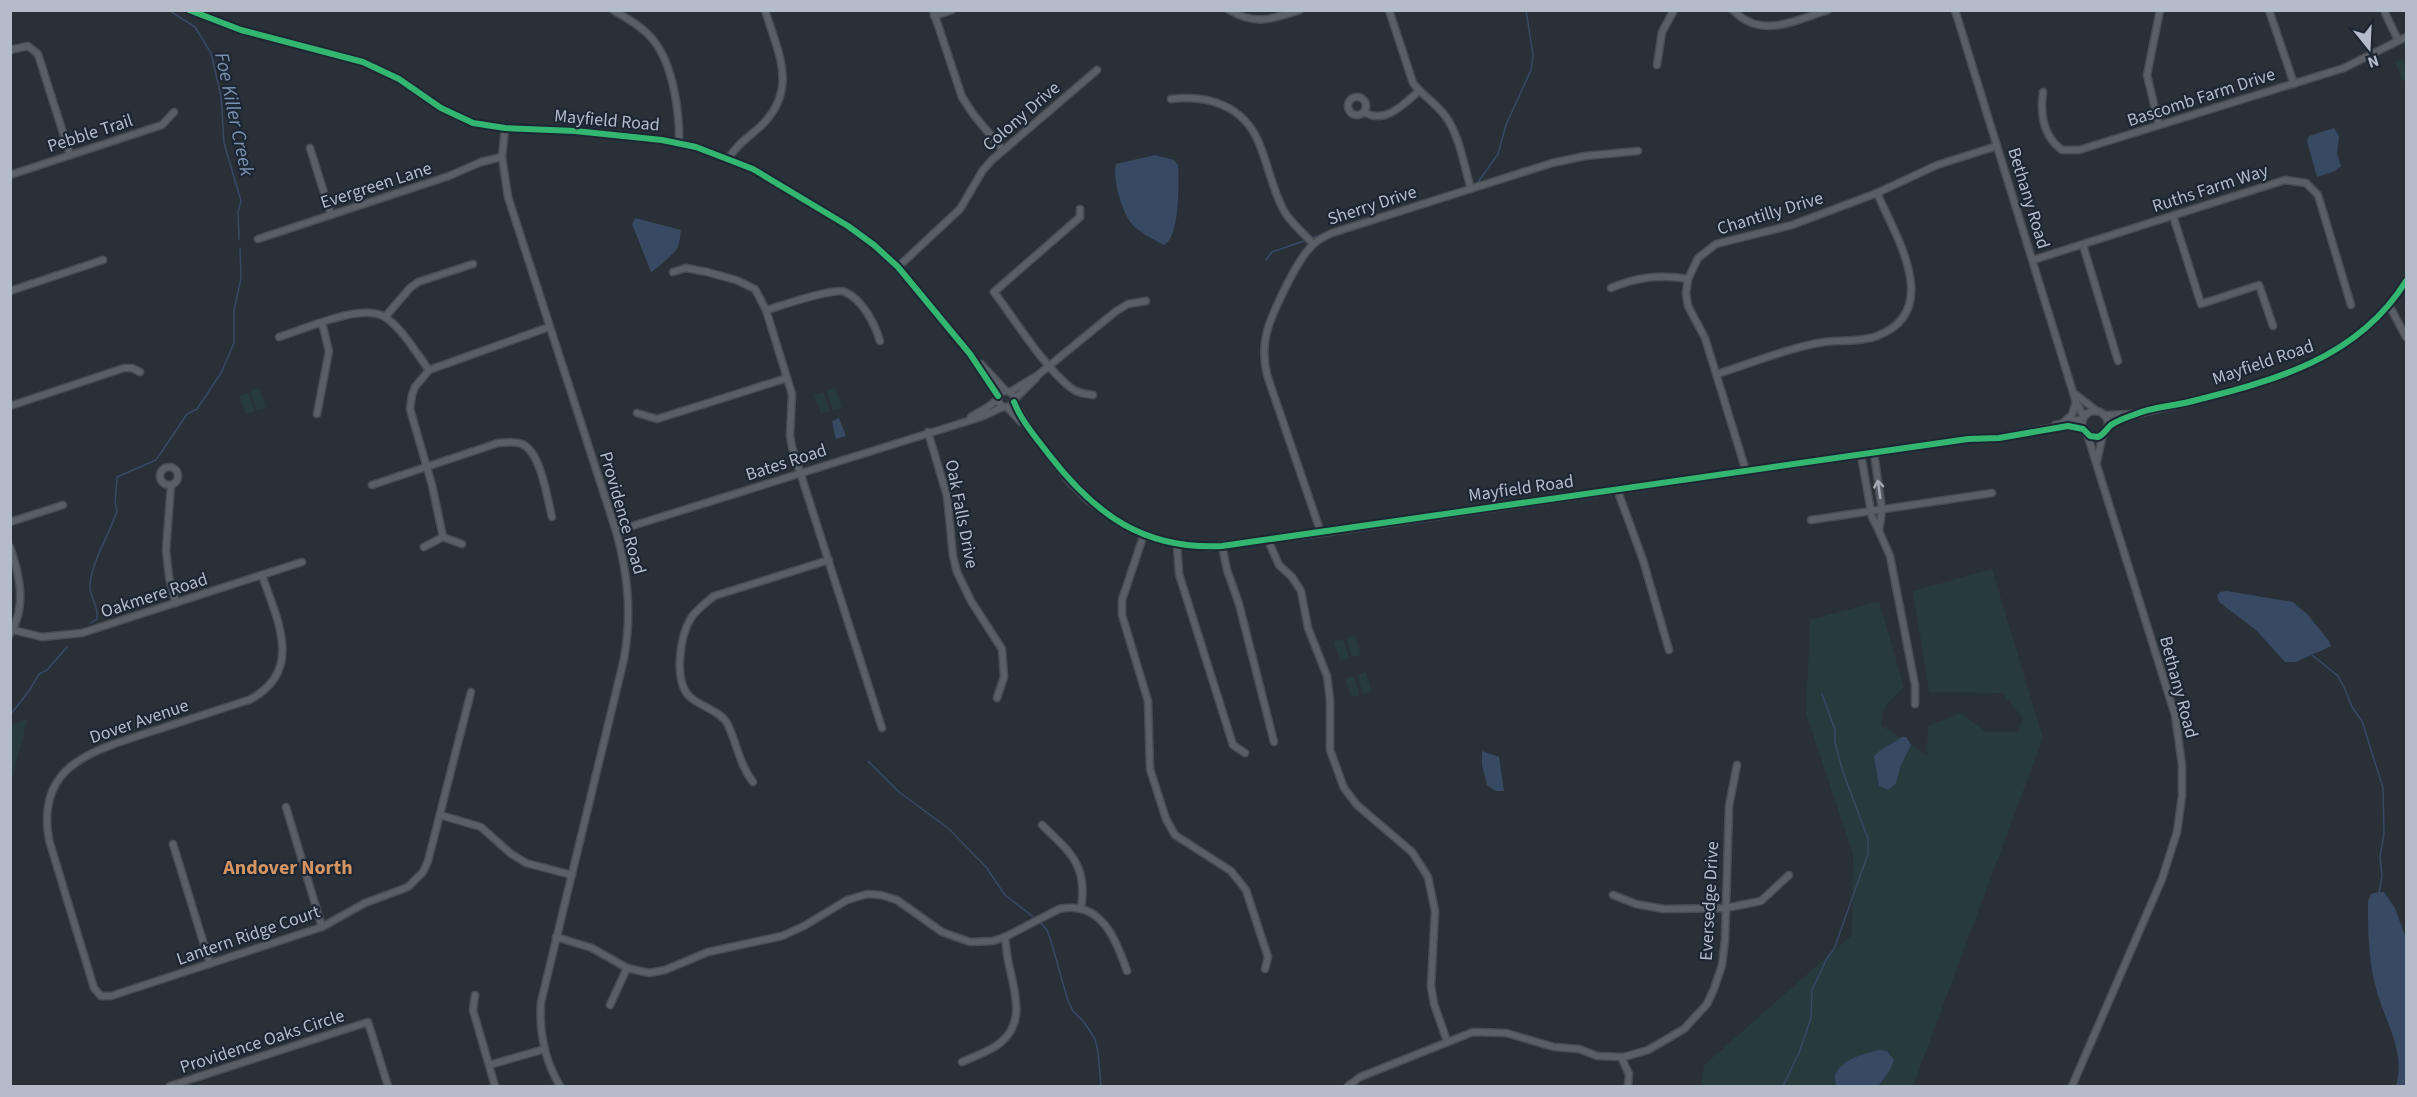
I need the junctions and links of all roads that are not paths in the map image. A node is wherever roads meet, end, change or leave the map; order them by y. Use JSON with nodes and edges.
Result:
{"nodes":[{"id":1,"x":189,"y":10,"type":"edge"},
{"id":2,"x":613,"y":10,"type":"edge"},
{"id":3,"x":765,"y":10,"type":"edge"},
{"id":4,"x":952,"y":10,"type":"edge"},
{"id":5,"x":1229,"y":10,"type":"edge"},
{"id":6,"x":1300,"y":10,"type":"edge"},
{"id":7,"x":1389,"y":10,"type":"edge"},
{"id":8,"x":1674,"y":10,"type":"edge"},
{"id":9,"x":1733,"y":10,"type":"edge"},
{"id":10,"x":1828,"y":10,"type":"edge"},
{"id":11,"x":1955,"y":10,"type":"edge"},
{"id":12,"x":2160,"y":10,"type":"edge"},
{"id":13,"x":2269,"y":10,"type":"edge"},
{"id":14,"x":933,"y":13,"type":"edge"},
{"id":15,"x":2385,"y":13,"type":"dead end"},
{"id":16,"x":2406,"y":37,"type":"edge"},
{"id":17,"x":2398,"y":40,"type":"junction"},
{"id":18,"x":10,"y":50,"type":"edge"},
{"id":19,"x":1657,"y":65,"type":"dead end"},
{"id":20,"x":1096,"y":70,"type":"dead end"},
{"id":21,"x":2294,"y":84,"type":"junction"},
{"id":22,"x":1419,"y":91,"type":"junction"},
{"id":23,"x":2043,"y":92,"type":"dead end"},
{"id":24,"x":1171,"y":99,"type":"dead end"},
{"id":25,"x":174,"y":112,"type":"dead end"},
{"id":26,"x":1364,"y":112,"type":"dead end"},
{"id":27,"x":2159,"y":125,"type":"junction"},
{"id":28,"x":506,"y":128,"type":"junction"},
{"id":29,"x":679,"y":143,"type":"junction"},
{"id":30,"x":1997,"y":146,"type":"junction"},
{"id":31,"x":310,"y":148,"type":"dead end"},
{"id":32,"x":1003,"y":150,"type":"junction"},
{"id":33,"x":1638,"y":151,"type":"dead end"},
{"id":34,"x":70,"y":155,"type":"junction"},
{"id":35,"x":502,"y":158,"type":"junction"},
{"id":36,"x":729,"y":158,"type":"junction"},
{"id":37,"x":10,"y":175,"type":"edge"},
{"id":38,"x":1471,"y":189,"type":"junction"},
{"id":39,"x":1877,"y":193,"type":"junction"},
{"id":40,"x":1080,"y":208,"type":"dead end"},
{"id":41,"x":331,"y":215,"type":"junction"},
{"id":42,"x":2173,"y":216,"type":"junction"},
{"id":43,"x":258,"y":239,"type":"dead end"},
{"id":44,"x":1313,"y":244,"type":"junction"},
{"id":45,"x":2083,"y":244,"type":"junction"},
{"id":46,"x":103,"y":260,"type":"dead end"},
{"id":47,"x":2033,"y":260,"type":"junction"},
{"id":48,"x":473,"y":264,"type":"dead end"},
{"id":49,"x":898,"y":267,"type":"junction"},
{"id":50,"x":673,"y":272,"type":"dead end"},
{"id":51,"x":1688,"y":279,"type":"junction"},
{"id":52,"x":2406,"y":281,"type":"edge"},
{"id":53,"x":1611,"y":288,"type":"dead end"},
{"id":54,"x":10,"y":291,"type":"edge"},
{"id":55,"x":1146,"y":301,"type":"dead end"},
{"id":56,"x":2351,"y":305,"type":"dead end"},
{"id":57,"x":2389,"y":305,"type":"junction"},
{"id":58,"x":766,"y":310,"type":"junction"},
{"id":59,"x":385,"y":317,"type":"junction"},
{"id":60,"x":322,"y":323,"type":"junction"},
{"id":61,"x":2273,"y":326,"type":"dead end"},
{"id":62,"x":549,"y":327,"type":"junction"},
{"id":63,"x":279,"y":337,"type":"dead end"},
{"id":64,"x":2406,"y":337,"type":"edge"},
{"id":65,"x":880,"y":341,"type":"dead end"},
{"id":66,"x":970,"y":354,"type":"junction"},
{"id":67,"x":2118,"y":361,"type":"dead end"},
{"id":68,"x":1050,"y":366,"type":"junction"},
{"id":69,"x":429,"y":370,"type":"junction"},
{"id":70,"x":140,"y":372,"type":"dead end"},
{"id":71,"x":1717,"y":374,"type":"junction"},
{"id":72,"x":1038,"y":375,"type":"junction"},
{"id":73,"x":787,"y":378,"type":"junction"},
{"id":74,"x":1008,"y":391,"type":"junction"},
{"id":75,"x":2075,"y":394,"type":"junction"},
{"id":76,"x":1093,"y":395,"type":"dead end"},
{"id":77,"x":998,"y":397,"type":"junction"},
{"id":78,"x":1014,"y":401,"type":"junction"},
{"id":79,"x":2076,"y":402,"type":"junction"},
{"id":80,"x":10,"y":406,"type":"edge"},
{"id":81,"x":1005,"y":407,"type":"junction"},
{"id":82,"x":2097,"y":411,"type":"junction"},
{"id":83,"x":637,"y":413,"type":"dead end"},
{"id":84,"x":316,"y":414,"type":"dead end"},
{"id":85,"x":2104,"y":414,"type":"junction"},
{"id":86,"x":2135,"y":414,"type":"junction"},
{"id":87,"x":2084,"y":418,"type":"junction"},
{"id":88,"x":966,"y":420,"type":"junction"},
{"id":89,"x":2064,"y":422,"type":"junction"},
{"id":90,"x":2108,"y":427,"type":"junction"},
{"id":91,"x":2053,"y":428,"type":"junction"},
{"id":92,"x":928,"y":432,"type":"junction"},
{"id":93,"x":2085,"y":432,"type":"junction"},
{"id":94,"x":2103,"y":434,"type":"junction"},
{"id":95,"x":1033,"y":435,"type":"junction"},
{"id":96,"x":1874,"y":453,"type":"junction"},
{"id":97,"x":1861,"y":455,"type":"junction"},
{"id":98,"x":2097,"y":461,"type":"junction"},
{"id":99,"x":427,"y":467,"type":"junction"},
{"id":100,"x":1746,"y":471,"type":"junction"},
{"id":101,"x":801,"y":473,"type":"junction"},
{"id":102,"x":171,"y":484,"type":"dead end"},
{"id":103,"x":372,"y":485,"type":"dead end"},
{"id":104,"x":1617,"y":489,"type":"junction"},
{"id":105,"x":1992,"y":493,"type":"dead end"},
{"id":106,"x":63,"y":505,"type":"dead end"},
{"id":107,"x":1882,"y":510,"type":"junction"},
{"id":108,"x":1871,"y":511,"type":"junction"},
{"id":109,"x":552,"y":517,"type":"dead end"},
{"id":110,"x":1810,"y":520,"type":"dead end"},
{"id":111,"x":10,"y":522,"type":"edge"},
{"id":112,"x":616,"y":531,"type":"junction"},
{"id":113,"x":1880,"y":531,"type":"junction"},
{"id":114,"x":1321,"y":533,"type":"junction"},
{"id":115,"x":1144,"y":534,"type":"junction"},
{"id":116,"x":443,"y":537,"type":"junction"},
{"id":117,"x":1268,"y":540,"type":"junction"},
{"id":118,"x":462,"y":544,"type":"dead end"},
{"id":119,"x":1177,"y":544,"type":"junction"},
{"id":120,"x":1222,"y":546,"type":"junction"},
{"id":121,"x":10,"y":547,"type":"edge"},
{"id":122,"x":424,"y":547,"type":"dead end"},
{"id":123,"x":829,"y":560,"type":"junction"},
{"id":124,"x":302,"y":562,"type":"dead end"},
{"id":125,"x":262,"y":575,"type":"junction"},
{"id":126,"x":176,"y":603,"type":"junction"},
{"id":127,"x":12,"y":632,"type":"edge"},
{"id":128,"x":1669,"y":650,"type":"dead end"},
{"id":129,"x":471,"y":692,"type":"dead end"},
{"id":130,"x":997,"y":698,"type":"dead end"},
{"id":131,"x":1915,"y":704,"type":"dead end"},
{"id":132,"x":882,"y":728,"type":"dead end"},
{"id":133,"x":1274,"y":742,"type":"dead end"},
{"id":134,"x":1245,"y":753,"type":"dead end"},
{"id":135,"x":1737,"y":765,"type":"dead end"},
{"id":136,"x":753,"y":782,"type":"dead end"},
{"id":137,"x":285,"y":807,"type":"dead end"},
{"id":138,"x":440,"y":815,"type":"junction"},
{"id":139,"x":1042,"y":825,"type":"dead end"},
{"id":140,"x":173,"y":844,"type":"dead end"},
{"id":141,"x":1789,"y":875,"type":"dead end"},
{"id":142,"x":572,"y":876,"type":"junction"},
{"id":143,"x":1613,"y":895,"type":"dead end"},
{"id":144,"x":1081,"y":908,"type":"junction"},
{"id":145,"x":1726,"y":908,"type":"junction"},
{"id":146,"x":322,"y":927,"type":"junction"},
{"id":147,"x":556,"y":937,"type":"junction"},
{"id":148,"x":1005,"y":937,"type":"junction"},
{"id":149,"x":210,"y":964,"type":"junction"},
{"id":150,"x":627,"y":968,"type":"junction"},
{"id":151,"x":1266,"y":969,"type":"dead end"},
{"id":152,"x":1127,"y":971,"type":"dead end"},
{"id":153,"x":476,"y":995,"type":"dead end"},
{"id":154,"x":101,"y":996,"type":"joint"},
{"id":155,"x":610,"y":1005,"type":"dead end"},
{"id":156,"x":1447,"y":1041,"type":"junction"},
{"id":157,"x":545,"y":1049,"type":"junction"},
{"id":158,"x":1622,"y":1057,"type":"junction"},
{"id":159,"x":962,"y":1062,"type":"dead end"},
{"id":160,"x":489,"y":1065,"type":"junction"},
{"id":161,"x":170,"y":1086,"type":"edge"},
{"id":162,"x":388,"y":1086,"type":"edge"},
{"id":163,"x":495,"y":1086,"type":"edge"},
{"id":164,"x":560,"y":1086,"type":"edge"},
{"id":165,"x":1348,"y":1086,"type":"edge"},
{"id":166,"x":1628,"y":1086,"type":"edge"},
{"id":167,"x":2072,"y":1086,"type":"edge"}],
"edges":[{"from":1,"to":28,"type":"street","name":"Mayfield Road"},
{"from":2,"to":29,"type":"street"},
{"from":3,"to":36,"type":"street"},
{"from":4,"to":14,"type":"street"},
{"from":5,"to":6,"type":"street"},
{"from":7,"to":22,"type":"street"},
{"from":8,"to":19,"type":"street"},
{"from":9,"to":10,"type":"street"},
{"from":11,"to":30,"type":"street","name":"Bethany Road"},
{"from":12,"to":27,"type":"street"},
{"from":13,"to":21,"type":"street"},
{"from":14,"to":32,"type":"street"},
{"from":15,"to":17,"type":"street"},
{"from":16,"to":17,"type":"street","name":"Bascomb Farm Drive"},
{"from":17,"to":21,"type":"street","name":"Bascomb Farm Drive"},
{"from":18,"to":34,"type":"street"},
{"from":20,"to":32,"type":"street","name":"Colony Drive"},
{"from":21,"to":27,"type":"street","name":"Bascomb Farm Drive"},
{"from":22,"to":26,"type":"street"},
{"from":22,"to":38,"type":"street"},
{"from":23,"to":27,"type":"street","name":"Bascomb Farm Drive"},
{"from":24,"to":44,"type":"street"},
{"from":25,"to":34,"type":"street","name":"Pebble Trail"},
{"from":28,"to":29,"type":"street","name":"Mayfield Road"},
{"from":28,"to":35,"type":"street","name":"Providence Road"},
{"from":29,"to":36,"type":"street","name":"Mayfield Road"},
{"from":30,"to":39,"type":"street","name":"Chantilly Drive"},
{"from":30,"to":47,"type":"street","name":"Bethany Road"},
{"from":31,"to":41,"type":"street"},
{"from":32,"to":49,"type":"street","name":"Colony Drive"},
{"from":33,"to":38,"type":"street","name":"Sherry Drive"},
{"from":34,"to":37,"type":"street","name":"Pebble Trail"},
{"from":35,"to":41,"type":"street","name":"Evergreen Lane"},
{"from":35,"to":62,"type":"street","name":"Providence Road"},
{"from":36,"to":49,"type":"street","name":"Mayfield Road"},
{"from":38,"to":44,"type":"street","name":"Sherry Drive"},
{"from":39,"to":51,"type":"street","name":"Chantilly Drive"},
{"from":39,"to":71,"type":"street"},
{"from":40,"to":68,"type":"street"},
{"from":41,"to":43,"type":"street","name":"Evergreen Lane"},
{"from":42,"to":45,"type":"street","name":"Ruths Farm Way"},
{"from":42,"to":56,"type":"street","name":"Ruths Farm Way"},
{"from":42,"to":61,"type":"street"},
{"from":44,"to":114,"type":"street","name":"Sherry Drive"},
{"from":45,"to":47,"type":"street","name":"Ruths Farm Way"},
{"from":45,"to":67,"type":"street"},
{"from":46,"to":54,"type":"street"},
{"from":47,"to":75,"type":"street","name":"Bethany Road"},
{"from":48,"to":59,"type":"street"},
{"from":49,"to":66,"type":"street","name":"Mayfield Road"},
{"from":50,"to":58,"type":"street"},
{"from":51,"to":53,"type":"street"},
{"from":51,"to":71,"type":"street"},
{"from":52,"to":57,"type":"street","name":"Mayfield Road"},
{"from":55,"to":68,"type":"street"},
{"from":57,"to":64,"type":"street"},
{"from":57,"to":86,"type":"street","name":"Mayfield Road"},
{"from":58,"to":65,"type":"street"},
{"from":58,"to":73,"type":"street"},
{"from":59,"to":60,"type":"street"},
{"from":59,"to":69,"type":"street"},
{"from":60,"to":63,"type":"street"},
{"from":60,"to":84,"type":"street"},
{"from":62,"to":69,"type":"street"},
{"from":62,"to":112,"type":"street","name":"Providence Road"},
{"from":66,"to":74,"type":"street","name":"Mayfield Road"},
{"from":66,"to":77,"type":"street","name":"Mayfield Road"},
{"from":68,"to":72,"type":"street"},
{"from":68,"to":76,"type":"street"},
{"from":69,"to":99,"type":"street"},
{"from":70,"to":80,"type":"street"},
{"from":71,"to":100,"type":"street"},
{"from":72,"to":74,"type":"street","name":"Bates Road"},
{"from":72,"to":78,"type":"street","name":"Bates Road"},
{"from":73,"to":83,"type":"street"},
{"from":73,"to":101,"type":"street"},
{"from":74,"to":77,"type":"street","name":"Bates Road"},
{"from":74,"to":78,"type":"street","name":"Mayfield Road"},
{"from":75,"to":79,"type":"street","name":"Bethany Road"},
{"from":75,"to":82,"type":"street"},
{"from":77,"to":81,"type":"street","name":"Mayfield Road"},
{"from":77,"to":88,"type":"street","name":"Bates Road"},
{"from":78,"to":81,"type":"street","name":"Bates Road"},
{"from":78,"to":95,"type":"street","name":"Mayfield Road"},
{"from":79,"to":87,"type":"street","name":"Bethany Road"},
{"from":79,"to":89,"type":"street"},
{"from":81,"to":88,"type":"street","name":"Bates Road"},
{"from":81,"to":95,"type":"street","name":"Mayfield Road"},
{"from":82,"to":85,"type":"street"},
{"from":82,"to":87,"type":"street"},
{"from":85,"to":86,"type":"street","name":"Mayfield Road"},
{"from":85,"to":90,"type":"street"},
{"from":86,"to":90,"type":"street","name":"Mayfield Road"},
{"from":87,"to":89,"type":"street","name":"Mayfield Road"},
{"from":87,"to":93,"type":"street"},
{"from":88,"to":92,"type":"street","name":"Bates Road"},
{"from":89,"to":91,"type":"street","name":"Mayfield Road"},
{"from":90,"to":94,"type":"street"},
{"from":91,"to":93,"type":"street","name":"Mayfield Road"},
{"from":91,"to":96,"type":"street","name":"Mayfield Road"},
{"from":92,"to":101,"type":"street","name":"Bates Road"},
{"from":92,"to":130,"type":"street","name":"Oak Falls Drive"},
{"from":93,"to":94,"type":"street"},
{"from":93,"to":98,"type":"street","name":"Bethany Road"},
{"from":94,"to":98,"type":"street","name":"Bethany Road"},
{"from":95,"to":115,"type":"street","name":"Mayfield Road"},
{"from":96,"to":97,"type":"street","name":"Mayfield Road"},
{"from":107,"to":96,"type":"street","one_way":true},
{"from":97,"to":100,"type":"street","name":"Mayfield Road"},
{"from":97,"to":108,"type":"street"},
{"from":98,"to":167,"type":"street","name":"Bethany Road"},
{"from":99,"to":103,"type":"street"},
{"from":99,"to":109,"type":"street"},
{"from":99,"to":116,"type":"street"},
{"from":100,"to":104,"type":"street","name":"Mayfield Road"},
{"from":101,"to":112,"type":"street","name":"Bates Road"},
{"from":101,"to":123,"type":"street"},
{"from":102,"to":126,"type":"street"},
{"from":104,"to":114,"type":"street","name":"Mayfield Road"},
{"from":104,"to":128,"type":"street"},
{"from":105,"to":107,"type":"street"},
{"from":106,"to":111,"type":"street"},
{"from":107,"to":108,"type":"street"},
{"from":107,"to":113,"type":"street"},
{"from":108,"to":110,"type":"street"},
{"from":108,"to":113,"type":"street"},
{"from":112,"to":142,"type":"street","name":"Providence Road"},
{"from":113,"to":131,"type":"street"},
{"from":114,"to":117,"type":"street","name":"Mayfield Road"},
{"from":115,"to":119,"type":"street","name":"Mayfield Road"},
{"from":115,"to":151,"type":"street"},
{"from":116,"to":118,"type":"street"},
{"from":116,"to":122,"type":"street"},
{"from":117,"to":120,"type":"street","name":"Mayfield Road"},
{"from":117,"to":156,"type":"street"},
{"from":119,"to":120,"type":"street","name":"Mayfield Road"},
{"from":119,"to":134,"type":"street"},
{"from":120,"to":133,"type":"street"},
{"from":121,"to":127,"type":"street"},
{"from":123,"to":132,"type":"street"},
{"from":123,"to":136,"type":"street"},
{"from":124,"to":125,"type":"street","name":"Oakmere Road"},
{"from":125,"to":126,"type":"street","name":"Oakmere Road"},
{"from":125,"to":154,"type":"street","name":"Dover Avenue"},
{"from":126,"to":127,"type":"street","name":"Oakmere Road"},
{"from":129,"to":138,"type":"street","name":"Lantern Ridge Court"},
{"from":135,"to":145,"type":"street","name":"Eversedge Drive"},
{"from":137,"to":146,"type":"street"},
{"from":138,"to":142,"type":"street"},
{"from":138,"to":146,"type":"street","name":"Lantern Ridge Court"},
{"from":139,"to":144,"type":"street"},
{"from":140,"to":149,"type":"street"},
{"from":141,"to":145,"type":"street"},
{"from":142,"to":147,"type":"street","name":"Providence Road"},
{"from":143,"to":145,"type":"street"},
{"from":144,"to":148,"type":"street"},
{"from":144,"to":152,"type":"street"},
{"from":145,"to":158,"type":"street","name":"Eversedge Drive"},
{"from":146,"to":149,"type":"street","name":"Lantern Ridge Court"},
{"from":147,"to":150,"type":"street"},
{"from":147,"to":157,"type":"street","name":"Providence Road"},
{"from":148,"to":150,"type":"street"},
{"from":148,"to":159,"type":"street"},
{"from":149,"to":154,"type":"street","name":"Lantern Ridge Court"},
{"from":150,"to":155,"type":"street"},
{"from":153,"to":160,"type":"street"},
{"from":156,"to":158,"type":"street","name":"Eversedge Drive"},
{"from":156,"to":165,"type":"street","name":"Eversedge Drive"},
{"from":157,"to":160,"type":"street"},
{"from":157,"to":164,"type":"street","name":"Providence Road"},
{"from":158,"to":166,"type":"street"},
{"from":160,"to":163,"type":"street"},
{"from":161,"to":162,"type":"street","name":"Providence Oaks Circle"}]}
